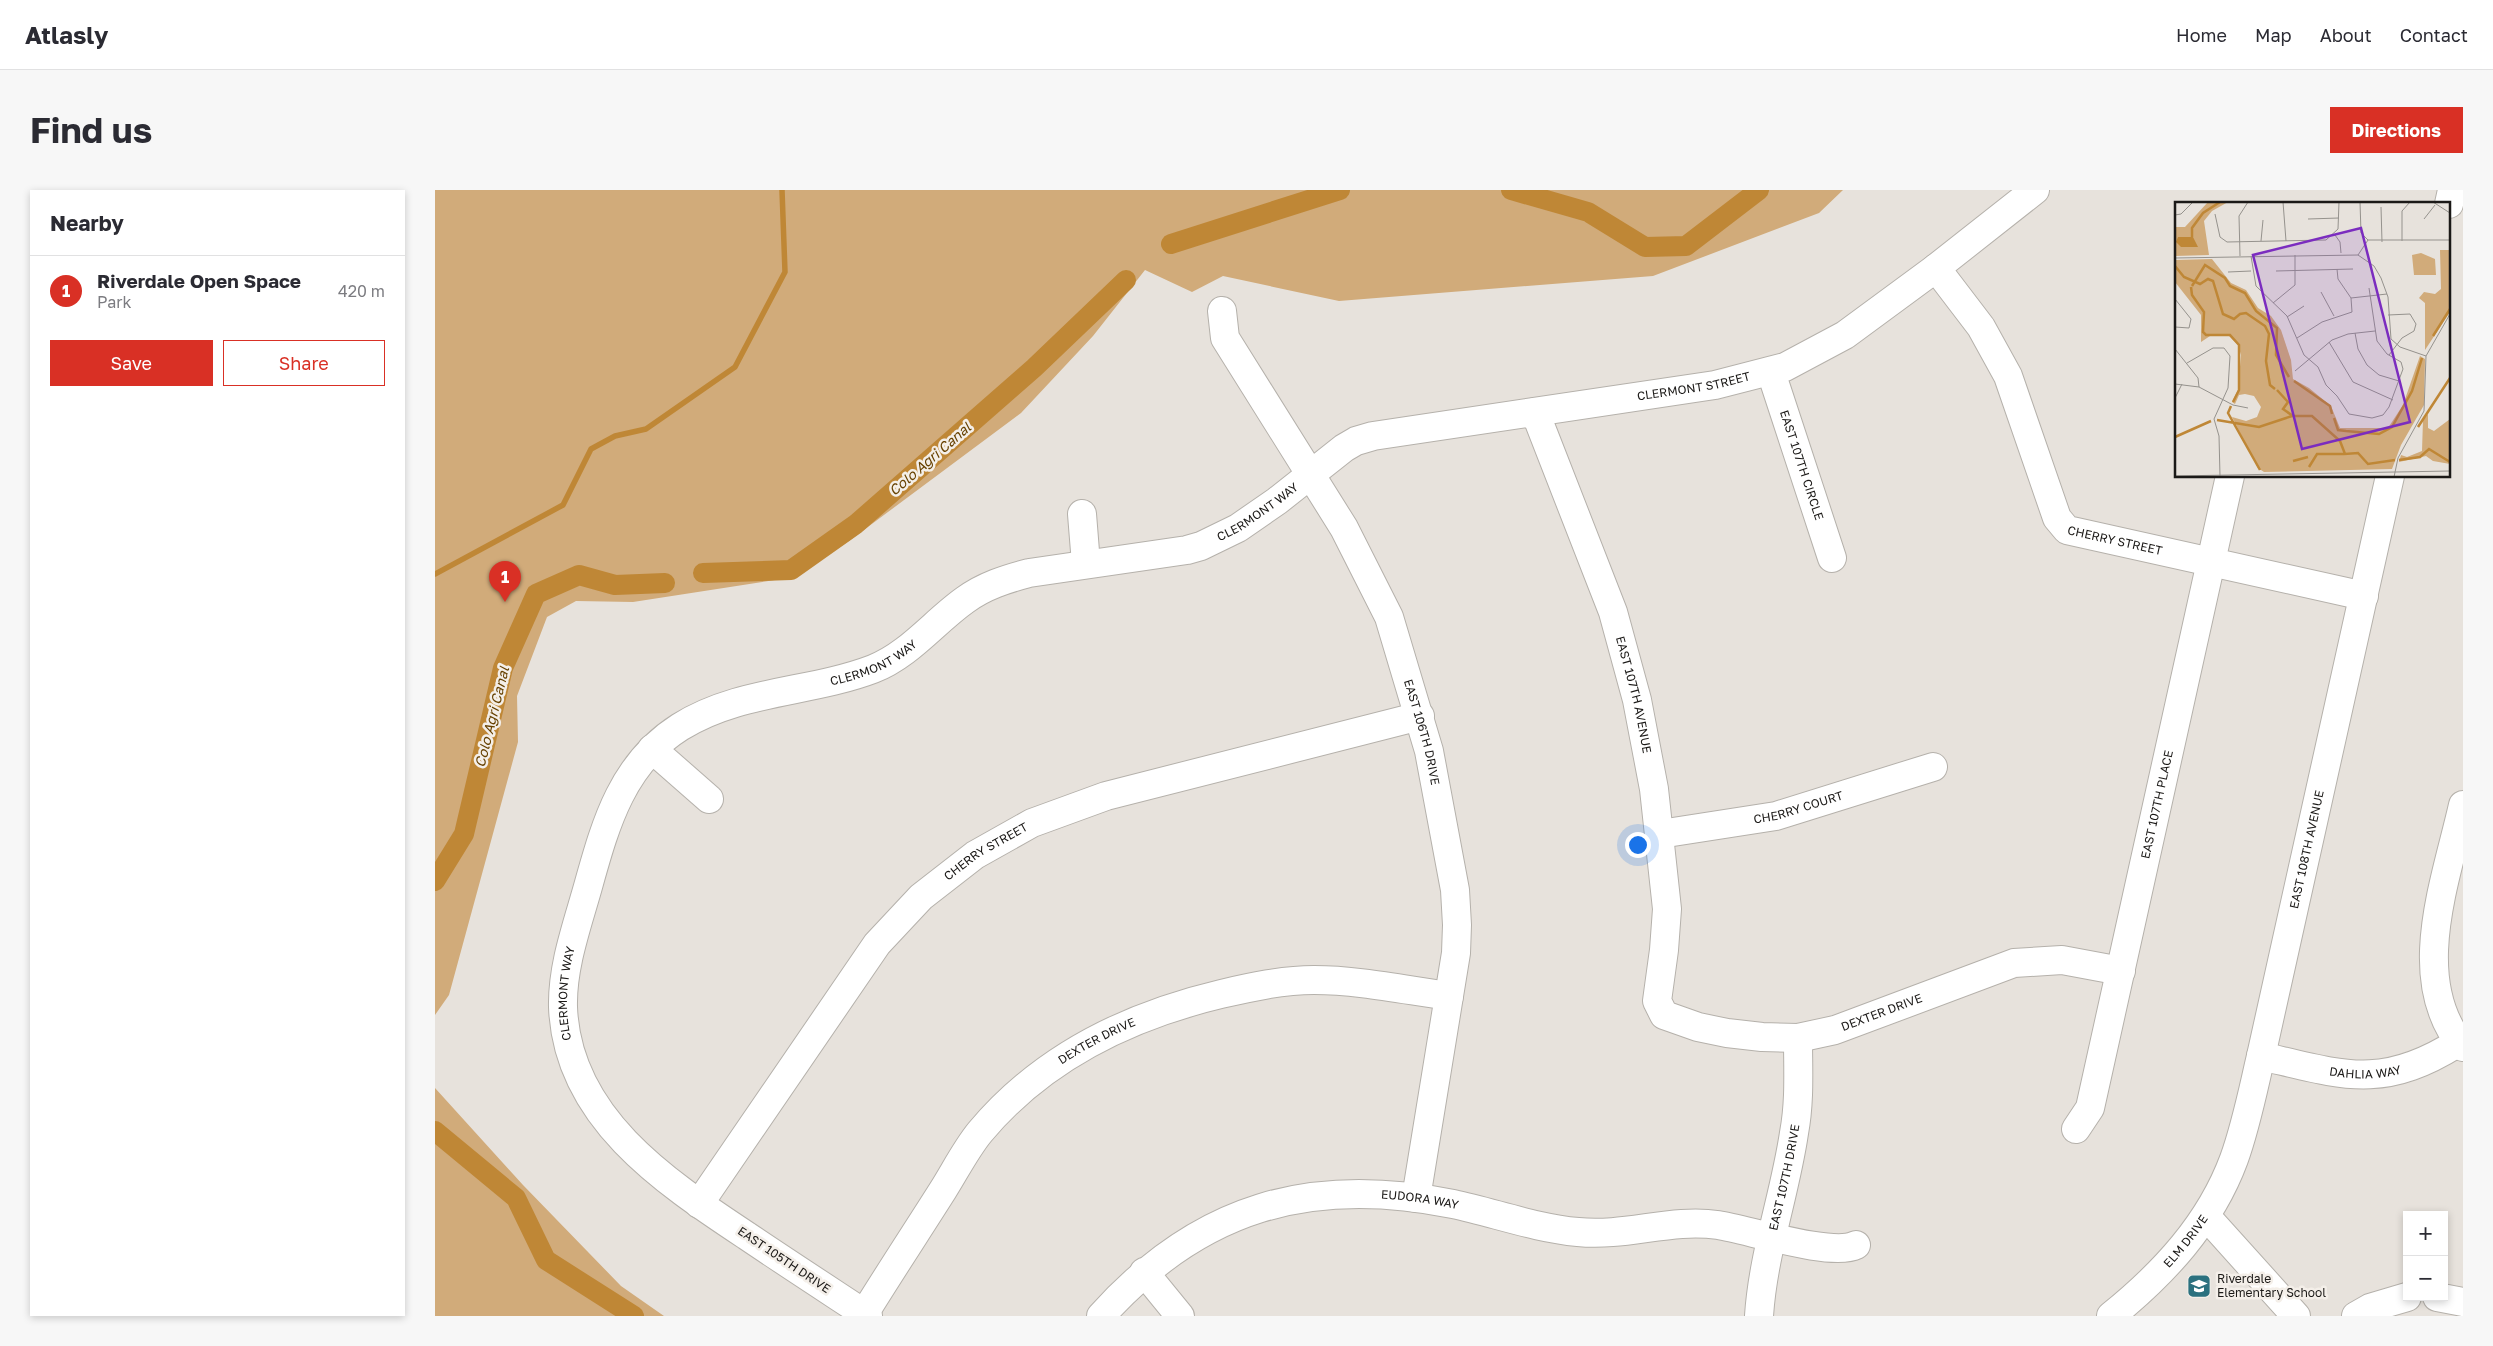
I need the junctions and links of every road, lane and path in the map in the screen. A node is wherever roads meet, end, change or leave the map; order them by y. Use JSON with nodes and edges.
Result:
{"nodes":[{"id":1,"x":2035,"y":190,"type":"edge"},
{"id":2,"x":1936,"y":268,"type":"junction"},
{"id":3,"x":1222,"y":311,"type":"dead end"},
{"id":4,"x":1771,"y":372,"type":"junction"},
{"id":5,"x":1535,"y":412,"type":"junction"},
{"id":6,"x":1311,"y":476,"type":"junction"},
{"id":7,"x":2230,"y":478,"type":"edge"},
{"id":8,"x":2389,"y":478,"type":"edge"},
{"id":9,"x":1082,"y":514,"type":"dead end"},
{"id":10,"x":1832,"y":558,"type":"dead end"},
{"id":11,"x":2211,"y":562,"type":"junction"},
{"id":12,"x":1086,"y":564,"type":"junction"},
{"id":13,"x":2363,"y":596,"type":"junction"},
{"id":14,"x":1420,"y":716,"type":"junction"},
{"id":15,"x":652,"y":749,"type":"junction"},
{"id":16,"x":1933,"y":768,"type":"dead end"},
{"id":17,"x":709,"y":799,"type":"dead end"},
{"id":18,"x":2463,"y":805,"type":"edge"},
{"id":19,"x":1659,"y":834,"type":"junction"},
{"id":20,"x":2121,"y":971,"type":"junction"},
{"id":21,"x":1658,"y":991,"type":"joint"},
{"id":22,"x":1449,"y":996,"type":"junction"},
{"id":23,"x":1798,"y":1038,"type":"junction"},
{"id":24,"x":2461,"y":1044,"type":"edge"},
{"id":25,"x":2261,"y":1056,"type":"junction"},
{"id":26,"x":2076,"y":1129,"type":"dead end"},
{"id":27,"x":1416,"y":1198,"type":"junction"},
{"id":28,"x":699,"y":1204,"type":"junction"},
{"id":29,"x":2206,"y":1216,"type":"junction"},
{"id":30,"x":1772,"y":1236,"type":"junction"},
{"id":31,"x":1856,"y":1245,"type":"dead end"},
{"id":32,"x":1144,"y":1272,"type":"junction"},
{"id":33,"x":2403,"y":1298,"type":"edge"},
{"id":34,"x":2448,"y":1299,"type":"edge"},
{"id":35,"x":2463,"y":1302,"type":"edge"},
{"id":36,"x":866,"y":1315,"type":"edge"},
{"id":37,"x":1101,"y":1316,"type":"edge"},
{"id":38,"x":1180,"y":1316,"type":"edge"},
{"id":39,"x":1759,"y":1316,"type":"edge"},
{"id":40,"x":2111,"y":1316,"type":"edge"},
{"id":41,"x":2296,"y":1316,"type":"edge"},
{"id":42,"x":2356,"y":1316,"type":"edge"}],
"edges":[{"from":1,"to":2,"type":"street","name":"CLERMONT STREET"},
{"from":2,"to":4,"type":"street","name":"CLERMONT STREET"},
{"from":2,"to":11,"type":"street","name":"CHERRY STREET"},
{"from":3,"to":6,"type":"street","name":"EAST 106TH DRIVE"},
{"from":4,"to":5,"type":"street","name":"CLERMONT STREET"},
{"from":4,"to":10,"type":"street","name":"EAST 107TH CIRCLE"},
{"from":5,"to":6,"type":"street","name":"CLERMONT STREET"},
{"from":5,"to":19,"type":"street","name":"EAST 107TH AVENUE"},
{"from":6,"to":12,"type":"street","name":"CLERMONT WAY"},
{"from":6,"to":14,"type":"street","name":"EAST 106TH DRIVE"},
{"from":7,"to":11,"type":"street","name":"EAST 107TH PLACE"},
{"from":8,"to":13,"type":"street","name":"EAST 108TH AVENUE"},
{"from":9,"to":12,"type":"street"},
{"from":11,"to":13,"type":"street","name":"CHERRY STREET"},
{"from":11,"to":20,"type":"street","name":"EAST 107TH PLACE"},
{"from":12,"to":15,"type":"street","name":"CLERMONT WAY"},
{"from":13,"to":25,"type":"street","name":"EAST 108TH AVENUE"},
{"from":14,"to":22,"type":"street","name":"EAST 106TH DRIVE"},
{"from":14,"to":28,"type":"street","name":"CHERRY STREET"},
{"from":15,"to":17,"type":"street"},
{"from":15,"to":28,"type":"street","name":"CLERMONT WAY"},
{"from":16,"to":19,"type":"street","name":"CHERRY COURT"},
{"from":18,"to":24,"type":"street"},
{"from":19,"to":21,"type":"street","name":"EAST 107TH AVENUE"},
{"from":20,"to":23,"type":"street","name":"DEXTER DRIVE"},
{"from":20,"to":26,"type":"street","name":"EAST 107TH PLACE"},
{"from":21,"to":23,"type":"street","name":"DEXTER DRIVE"},
{"from":22,"to":27,"type":"street","name":"EAST 106TH DRIVE"},
{"from":22,"to":36,"type":"street","name":"DEXTER DRIVE"},
{"from":23,"to":30,"type":"street","name":"EAST 107TH DRIVE"},
{"from":24,"to":25,"type":"street","name":"DAHLIA WAY"},
{"from":25,"to":29,"type":"street","name":"EAST 108TH AVENUE"},
{"from":27,"to":30,"type":"street","name":"EUDORA WAY"},
{"from":27,"to":32,"type":"street","name":"EUDORA WAY"},
{"from":28,"to":36,"type":"street","name":"EAST 105TH DRIVE"},
{"from":29,"to":40,"type":"street","name":"ELM DRIVE"},
{"from":29,"to":41,"type":"street","name":"ELM DRIVE"},
{"from":30,"to":31,"type":"street","name":"EUDORA WAY"},
{"from":30,"to":39,"type":"street","name":"EAST 107TH DRIVE"},
{"from":32,"to":37,"type":"street","name":"EUDORA WAY"},
{"from":32,"to":38,"type":"street"},
{"from":33,"to":42,"type":"street"},
{"from":34,"to":35,"type":"street"}]}
